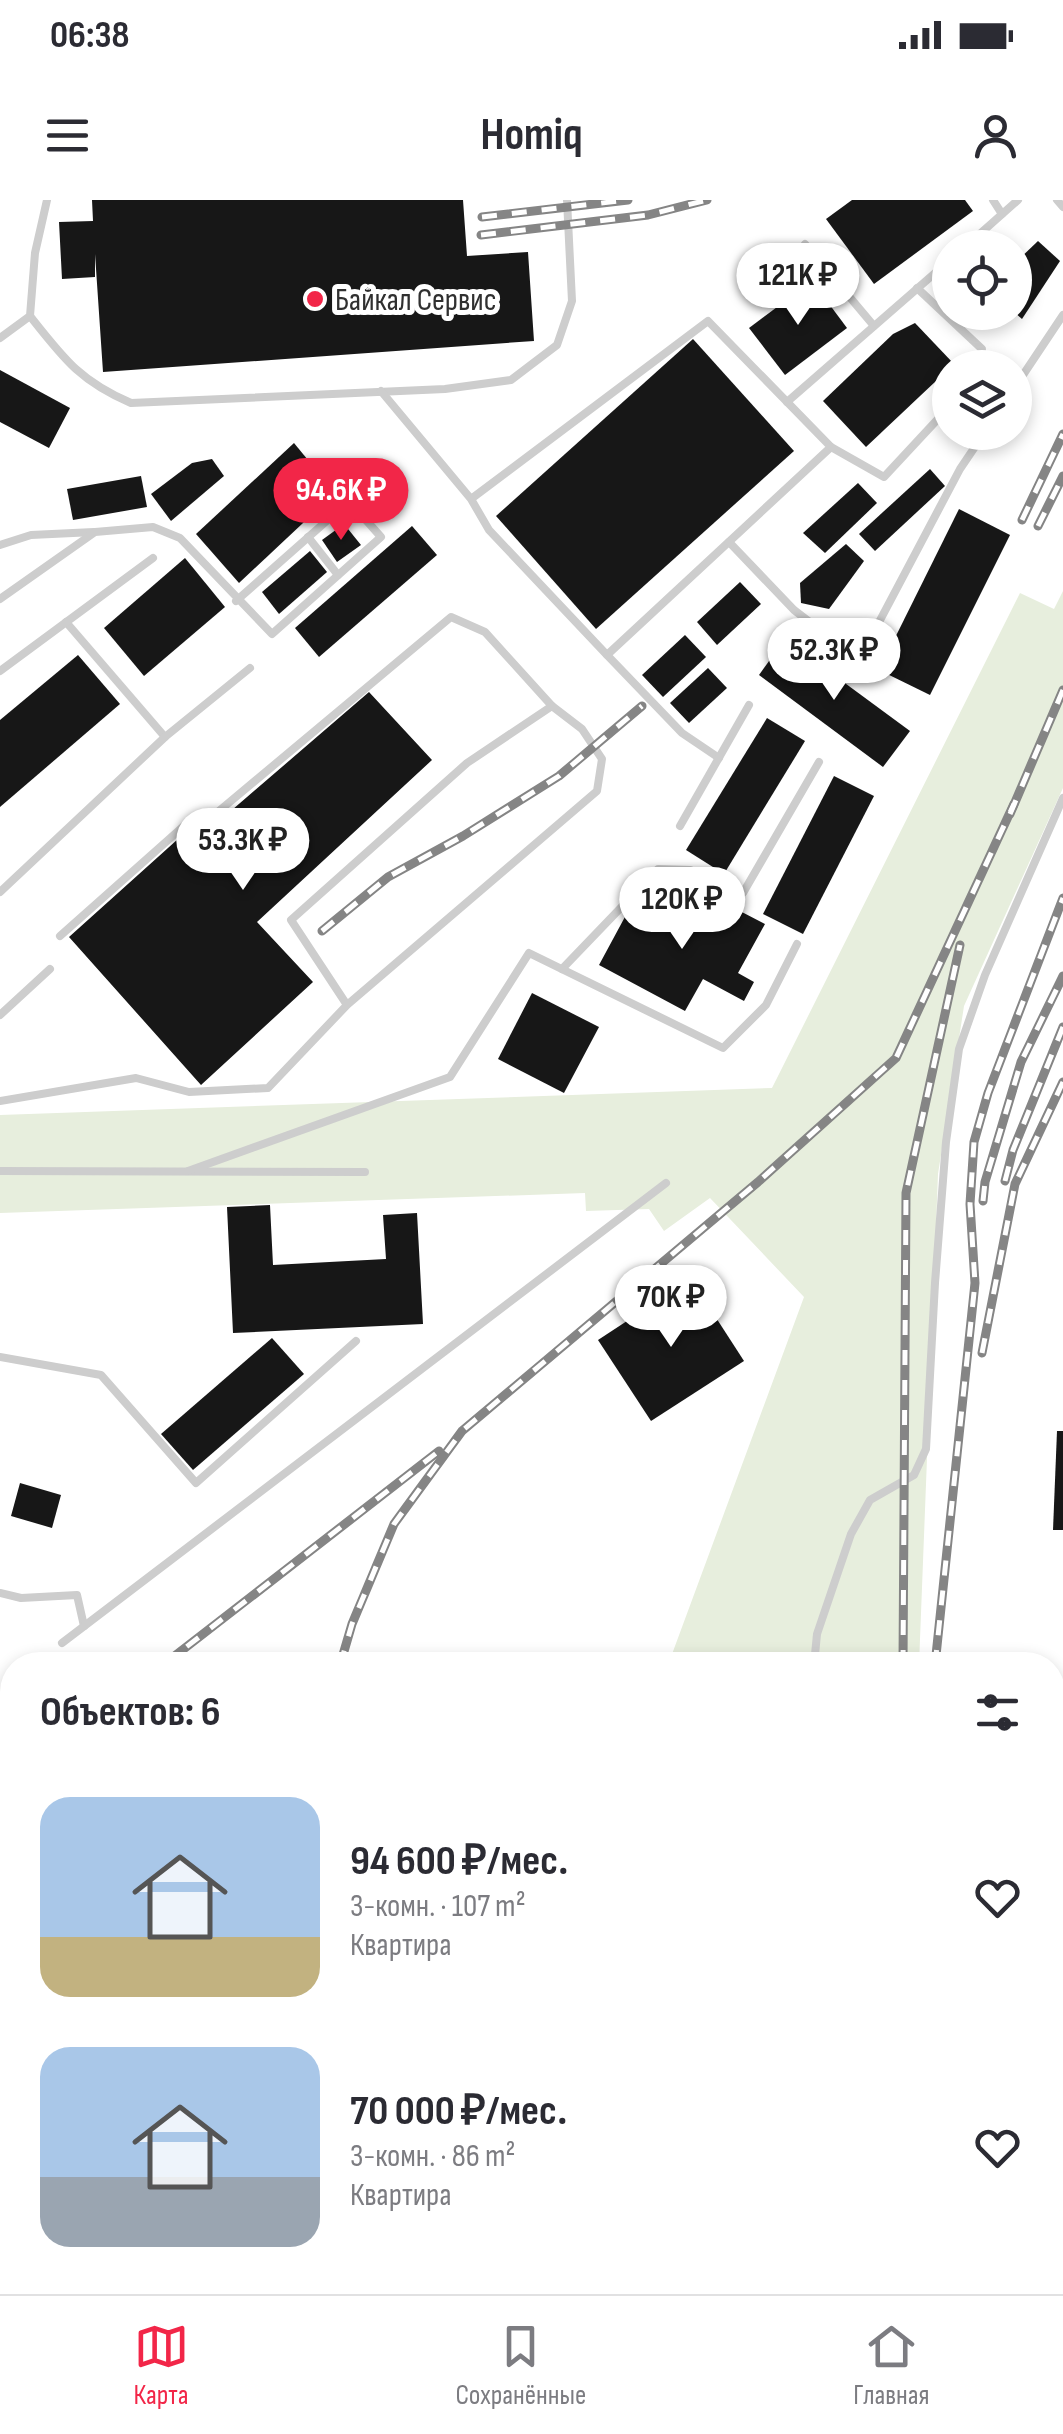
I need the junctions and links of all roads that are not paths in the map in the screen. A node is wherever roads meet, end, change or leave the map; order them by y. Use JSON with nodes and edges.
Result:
{"nodes":[{"id":1,"x":47,"y":200,"type":"edge"},
{"id":2,"x":567,"y":200,"type":"edge"},
{"id":3,"x":993,"y":200,"type":"edge"},
{"id":4,"x":1018,"y":200,"type":"edge"},
{"id":5,"x":1056,"y":200,"type":"edge"},
{"id":6,"x":1063,"y":207,"type":"edge"},
{"id":7,"x":1002,"y":214,"type":"junction"},
{"id":8,"x":984,"y":230,"type":"edge"},
{"id":9,"x":805,"y":244,"type":"dead end"},
{"id":10,"x":932,"y":276,"type":"edge"},
{"id":11,"x":918,"y":288,"type":"junction"},
{"id":12,"x":30,"y":316,"type":"junction"},
{"id":13,"x":1063,"y":316,"type":"edge"},
{"id":14,"x":874,"y":326,"type":"junction"},
{"id":15,"x":0,"y":338,"type":"edge"},
{"id":16,"x":982,"y":350,"type":"edge"},
{"id":17,"x":1032,"y":362,"type":"edge"},
{"id":18,"x":381,"y":391,"type":"junction"},
{"id":19,"x":788,"y":402,"type":"junction"},
{"id":20,"x":932,"y":425,"type":"edge"},
{"id":21,"x":831,"y":447,"type":"junction"},
{"id":22,"x":972,"y":450,"type":"edge"},
{"id":23,"x":470,"y":499,"type":"junction"},
{"id":24,"x":95,"y":532,"type":"junction"},
{"id":25,"x":308,"y":537,"type":"junction"},
{"id":26,"x":728,"y":542,"type":"junction"},
{"id":27,"x":0,"y":545,"type":"edge"},
{"id":28,"x":153,"y":558,"type":"dead end"},
{"id":29,"x":338,"y":576,"type":"junction"},
{"id":30,"x":0,"y":599,"type":"edge"},
{"id":31,"x":236,"y":601,"type":"junction"},
{"id":32,"x":66,"y":622,"type":"junction"},
{"id":33,"x":607,"y":655,"type":"junction"},
{"id":34,"x":250,"y":668,"type":"dead end"},
{"id":35,"x":0,"y":671,"type":"edge"},
{"id":36,"x":749,"y":705,"type":"dead end"},
{"id":37,"x":552,"y":706,"type":"junction"},
{"id":38,"x":165,"y":737,"type":"junction"},
{"id":39,"x":719,"y":758,"type":"junction"},
{"id":40,"x":819,"y":762,"type":"dead end"},
{"id":41,"x":1063,"y":798,"type":"edge"},
{"id":42,"x":680,"y":826,"type":"dead end"},
{"id":43,"x":0,"y":892,"type":"edge"},
{"id":44,"x":60,"y":936,"type":"dead end"},
{"id":45,"x":798,"y":944,"type":"dead end"},
{"id":46,"x":562,"y":968,"type":"junction"},
{"id":47,"x":50,"y":969,"type":"dead end"},
{"id":48,"x":347,"y":1005,"type":"junction"},
{"id":49,"x":0,"y":1015,"type":"edge"},
{"id":50,"x":0,"y":1101,"type":"edge"},
{"id":51,"x":0,"y":1171,"type":"edge"},
{"id":52,"x":188,"y":1171,"type":"junction"},
{"id":53,"x":365,"y":1172,"type":"dead end"},
{"id":54,"x":666,"y":1182,"type":"dead end"},
{"id":55,"x":356,"y":1341,"type":"dead end"},
{"id":56,"x":0,"y":1357,"type":"edge"},
{"id":57,"x":0,"y":1593,"type":"edge"},
{"id":58,"x":84,"y":1626,"type":"junction"},
{"id":59,"x":62,"y":1643,"type":"dead end"},
{"id":60,"x":815,"y":1652,"type":"edge"}],
"edges":[{"from":1,"to":12,"type":"lane"},
{"from":2,"to":18,"type":"lane"},
{"from":3,"to":7,"type":"lane"},
{"from":4,"to":7,"type":"lane"},
{"from":5,"to":6,"type":"lane"},
{"from":7,"to":8,"type":"lane"},
{"from":9,"to":14,"type":"lane"},
{"from":10,"to":11,"type":"lane"},
{"from":11,"to":14,"type":"lane"},
{"from":11,"to":16,"type":"lane"},
{"from":12,"to":15,"type":"lane"},
{"from":12,"to":18,"type":"lane"},
{"from":13,"to":17,"type":"lane"},
{"from":14,"to":19,"type":"lane"},
{"from":18,"to":23,"type":"lane"},
{"from":19,"to":21,"type":"lane"},
{"from":19,"to":23,"type":"lane"},
{"from":20,"to":21,"type":"lane"},
{"from":21,"to":26,"type":"lane"},
{"from":22,"to":26,"type":"lane"},
{"from":23,"to":33,"type":"lane"},
{"from":24,"to":27,"type":"lane"},
{"from":24,"to":30,"type":"lane"},
{"from":24,"to":31,"type":"lane"},
{"from":25,"to":29,"type":"lane"},
{"from":25,"to":29,"type":"lane"},
{"from":25,"to":31,"type":"lane"},
{"from":26,"to":33,"type":"lane"},
{"from":28,"to":32,"type":"lane"},
{"from":29,"to":31,"type":"lane"},
{"from":32,"to":35,"type":"lane"},
{"from":32,"to":38,"type":"lane"},
{"from":33,"to":39,"type":"lane"},
{"from":34,"to":38,"type":"lane"},
{"from":36,"to":39,"type":"lane"},
{"from":37,"to":44,"type":"lane"},
{"from":37,"to":48,"type":"lane"},
{"from":37,"to":48,"type":"lane"},
{"from":38,"to":43,"type":"lane"},
{"from":39,"to":42,"type":"lane"},
{"from":40,"to":46,"type":"lane"},
{"from":41,"to":60,"type":"lane"},
{"from":45,"to":46,"type":"lane"},
{"from":46,"to":52,"type":"lane"},
{"from":47,"to":49,"type":"lane"},
{"from":48,"to":50,"type":"lane"},
{"from":51,"to":52,"type":"lane"},
{"from":52,"to":53,"type":"lane"},
{"from":54,"to":58,"type":"lane"},
{"from":55,"to":56,"type":"lane"},
{"from":57,"to":58,"type":"lane"},
{"from":58,"to":59,"type":"lane"}]}
